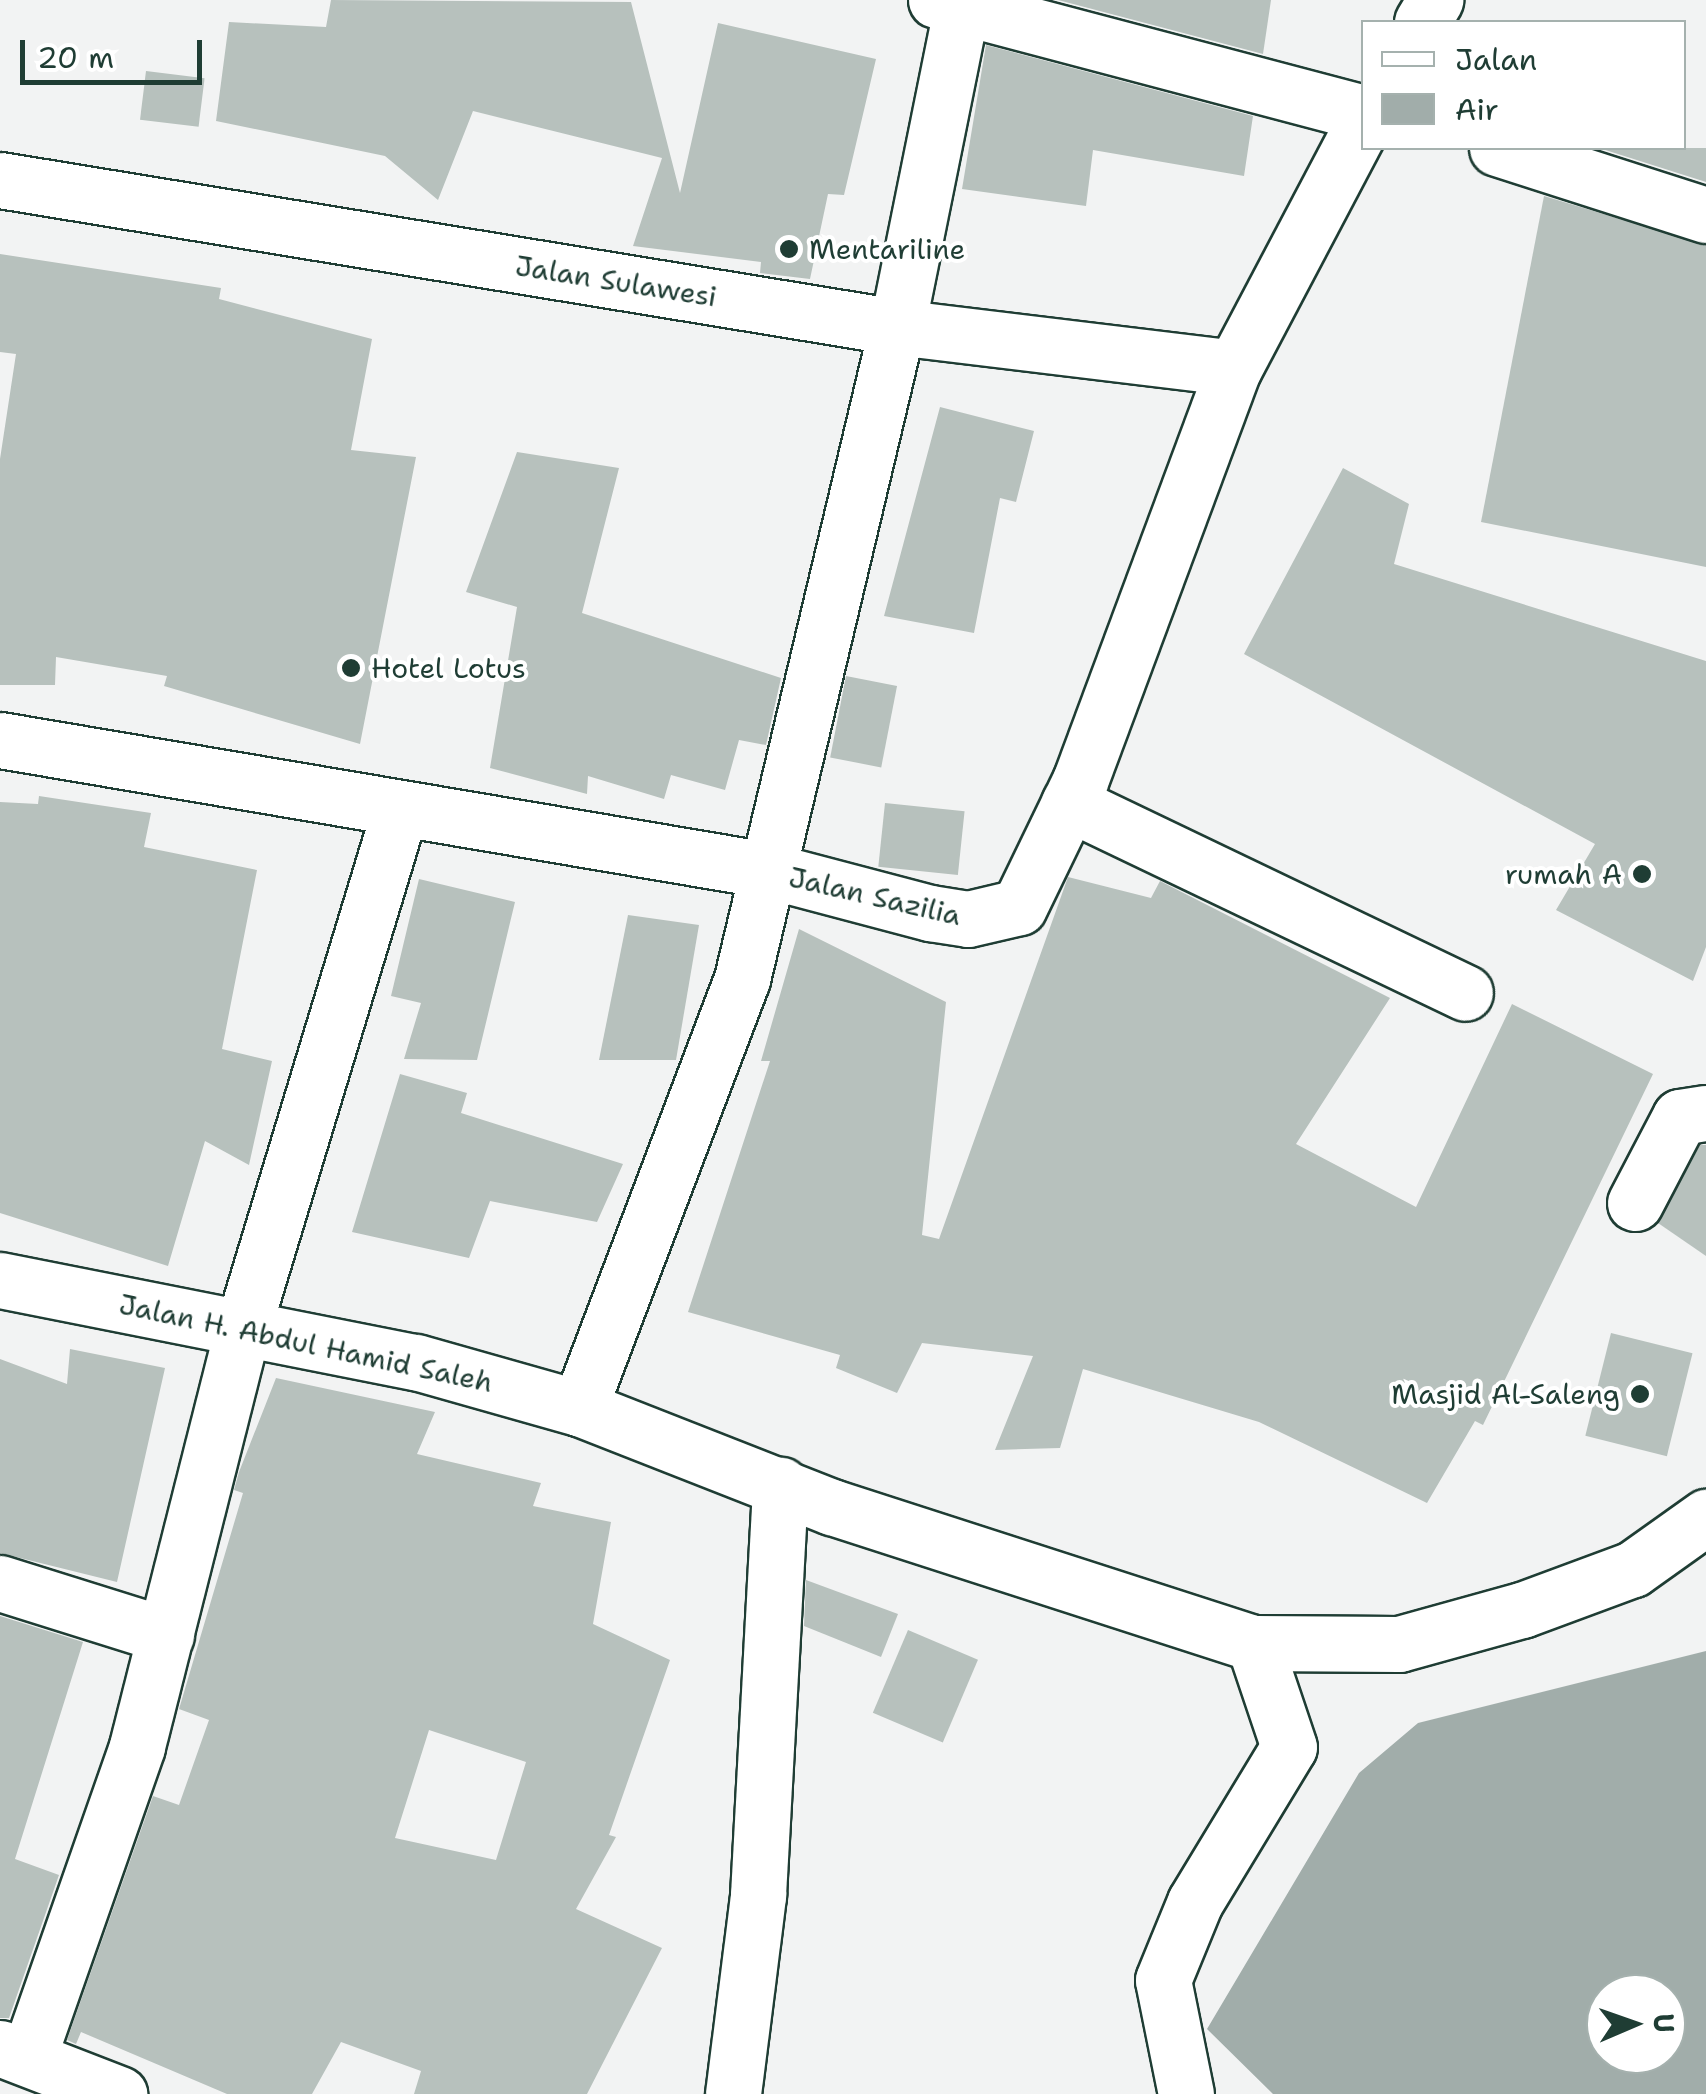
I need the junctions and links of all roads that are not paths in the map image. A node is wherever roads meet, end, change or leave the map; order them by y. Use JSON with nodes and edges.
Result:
{"nodes":[{"id":1,"x":954,"y":1,"type":"edge"},
{"id":2,"x":1361,"y":112,"type":"edge"},
{"id":3,"x":1361,"y":127,"type":"edge"},
{"id":4,"x":1503,"y":150,"type":"edge"},
{"id":5,"x":0,"y":180,"type":"edge"},
{"id":6,"x":1706,"y":215,"type":"edge"},
{"id":7,"x":897,"y":327,"type":"junction"},
{"id":8,"x":1234,"y":368,"type":"junction"},
{"id":9,"x":0,"y":740,"type":"edge"},
{"id":10,"x":1070,"y":804,"type":"junction"},
{"id":11,"x":399,"y":813,"type":"junction"},
{"id":12,"x":766,"y":870,"type":"junction"},
{"id":13,"x":1465,"y":993,"type":"dead end"},
{"id":14,"x":1706,"y":1113,"type":"edge"},
{"id":15,"x":1635,"y":1203,"type":"dead end"},
{"id":16,"x":0,"y":1280,"type":"edge"},
{"id":17,"x":244,"y":1324,"type":"junction"},
{"id":18,"x":578,"y":1408,"type":"junction"},
{"id":19,"x":780,"y":1486,"type":"junction"},
{"id":20,"x":1706,"y":1517,"type":"edge"},
{"id":21,"x":0,"y":1584,"type":"edge"},
{"id":22,"x":166,"y":1635,"type":"junction"},
{"id":23,"x":1254,"y":1643,"type":"junction"},
{"id":24,"x":14,"y":2053,"type":"edge"},
{"id":25,"x":119,"y":2094,"type":"edge"},
{"id":26,"x":733,"y":2094,"type":"edge"},
{"id":27,"x":1186,"y":2094,"type":"edge"}],
"edges":[{"from":1,"to":2,"type":"street"},
{"from":1,"to":7,"type":"street"},
{"from":3,"to":8,"type":"street","name":"Jalan Sazilia"},
{"from":4,"to":6,"type":"street"},
{"from":5,"to":7,"type":"street","name":"Jalan Sulawesi"},
{"from":7,"to":8,"type":"street","name":"Jalan Sulawesi"},
{"from":7,"to":12,"type":"street"},
{"from":8,"to":10,"type":"street","name":"Jalan Sazilia"},
{"from":9,"to":11,"type":"street","name":"Jalan Sazilia"},
{"from":10,"to":12,"type":"street","name":"Jalan Sazilia"},
{"from":10,"to":13,"type":"street"},
{"from":11,"to":12,"type":"street","name":"Jalan Sazilia"},
{"from":11,"to":17,"type":"street"},
{"from":12,"to":18,"type":"street"},
{"from":14,"to":15,"type":"street"},
{"from":16,"to":17,"type":"street","name":"Jalan H. Abdul Hamid Saleh"},
{"from":17,"to":18,"type":"street","name":"Jalan H. Abdul Hamid Saleh"},
{"from":17,"to":22,"type":"street"},
{"from":18,"to":19,"type":"street","name":"Jalan H. Abdul Hamid Saleh"},
{"from":19,"to":23,"type":"street","name":"Jalan H. Abdul Hamid Saleh"},
{"from":19,"to":26,"type":"street"},
{"from":20,"to":23,"type":"street","name":"Jalan H. Abdul Hamid Saleh"},
{"from":21,"to":22,"type":"street"},
{"from":22,"to":24,"type":"street"},
{"from":23,"to":27,"type":"street"},
{"from":24,"to":25,"type":"street"}]}
